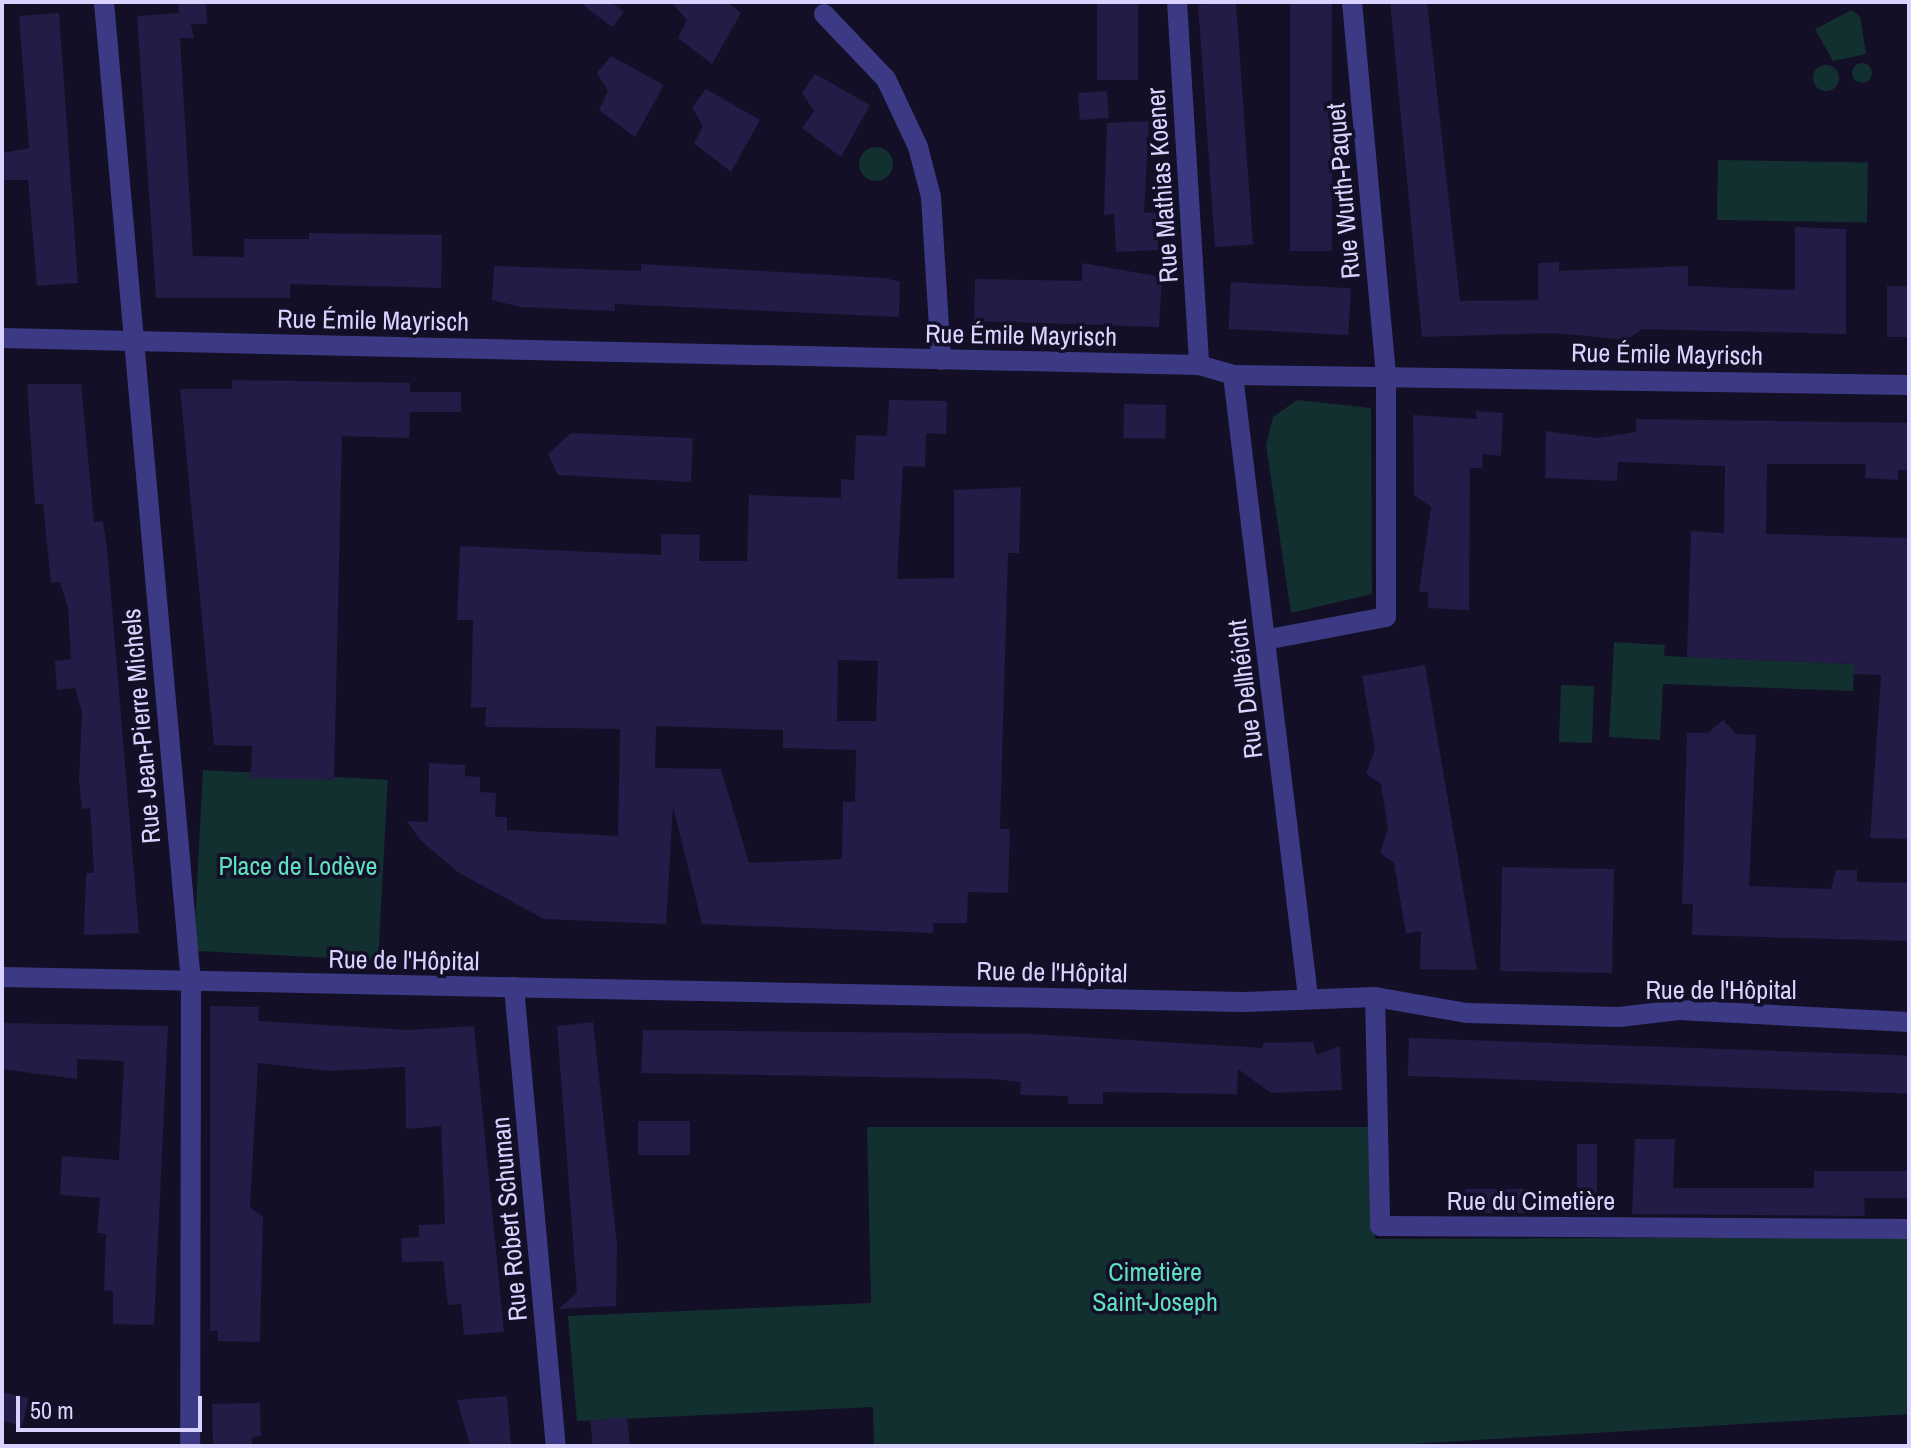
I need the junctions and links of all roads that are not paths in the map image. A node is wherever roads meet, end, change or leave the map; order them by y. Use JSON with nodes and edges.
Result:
{"nodes":[{"id":1,"x":104,"y":2,"type":"edge"},
{"id":2,"x":1177,"y":2,"type":"edge"},
{"id":3,"x":1352,"y":2,"type":"edge"},
{"id":4,"x":824,"y":14,"type":"dead end"},
{"id":5,"x":2,"y":338,"type":"edge"},
{"id":6,"x":130,"y":341,"type":"junction"},
{"id":7,"x":941,"y":360,"type":"junction"},
{"id":8,"x":1199,"y":365,"type":"junction"},
{"id":9,"x":1233,"y":375,"type":"junction"},
{"id":10,"x":1386,"y":375,"type":"junction"},
{"id":11,"x":1909,"y":385,"type":"edge"},
{"id":12,"x":1265,"y":640,"type":"junction"},
{"id":13,"x":2,"y":977,"type":"edge"},
{"id":14,"x":191,"y":982,"type":"junction"},
{"id":15,"x":514,"y":987,"type":"junction"},
{"id":16,"x":1308,"y":997,"type":"junction"},
{"id":17,"x":1375,"y":997,"type":"junction"},
{"id":18,"x":1909,"y":1022,"type":"edge"},
{"id":19,"x":1909,"y":1229,"type":"edge"},
{"id":20,"x":190,"y":1446,"type":"edge"},
{"id":21,"x":556,"y":1446,"type":"edge"}],
"edges":[{"from":1,"to":6,"type":"street","name":"Rue Jean-Pierre Michels"},
{"from":2,"to":8,"type":"street","name":"Rue Mathias Koener"},
{"from":3,"to":10,"type":"street","name":"Rue Wurth-Paquet"},
{"from":4,"to":7,"type":"street"},
{"from":5,"to":6,"type":"street","name":"Rue Émile Mayrisch"},
{"from":6,"to":7,"type":"street","name":"Rue Émile Mayrisch"},
{"from":6,"to":14,"type":"street","name":"Rue Jean-Pierre Michels"},
{"from":7,"to":8,"type":"street","name":"Rue Émile Mayrisch"},
{"from":8,"to":9,"type":"street","name":"Rue Émile Mayrisch"},
{"from":9,"to":10,"type":"street","name":"Rue Émile Mayrisch"},
{"from":9,"to":12,"type":"street","name":"Rue Dellhéicht"},
{"from":10,"to":11,"type":"street","name":"Rue Émile Mayrisch"},
{"from":10,"to":12,"type":"street","name":"Rue Wurth-Paquet"},
{"from":12,"to":16,"type":"street","name":"Rue Dellhéicht"},
{"from":13,"to":14,"type":"street","name":"Rue de l'Hôpital"},
{"from":14,"to":15,"type":"street","name":"Rue de l'Hôpital"},
{"from":14,"to":20,"type":"street","name":"Rue Jean-Pierre Michels"},
{"from":15,"to":16,"type":"street","name":"Rue de l'Hôpital"},
{"from":15,"to":21,"type":"street","name":"Rue Robert Schuman"},
{"from":16,"to":17,"type":"street","name":"Rue de l'Hôpital"},
{"from":17,"to":18,"type":"street","name":"Rue de l'Hôpital"},
{"from":17,"to":19,"type":"street","name":"Rue du Cimetière"}]}
